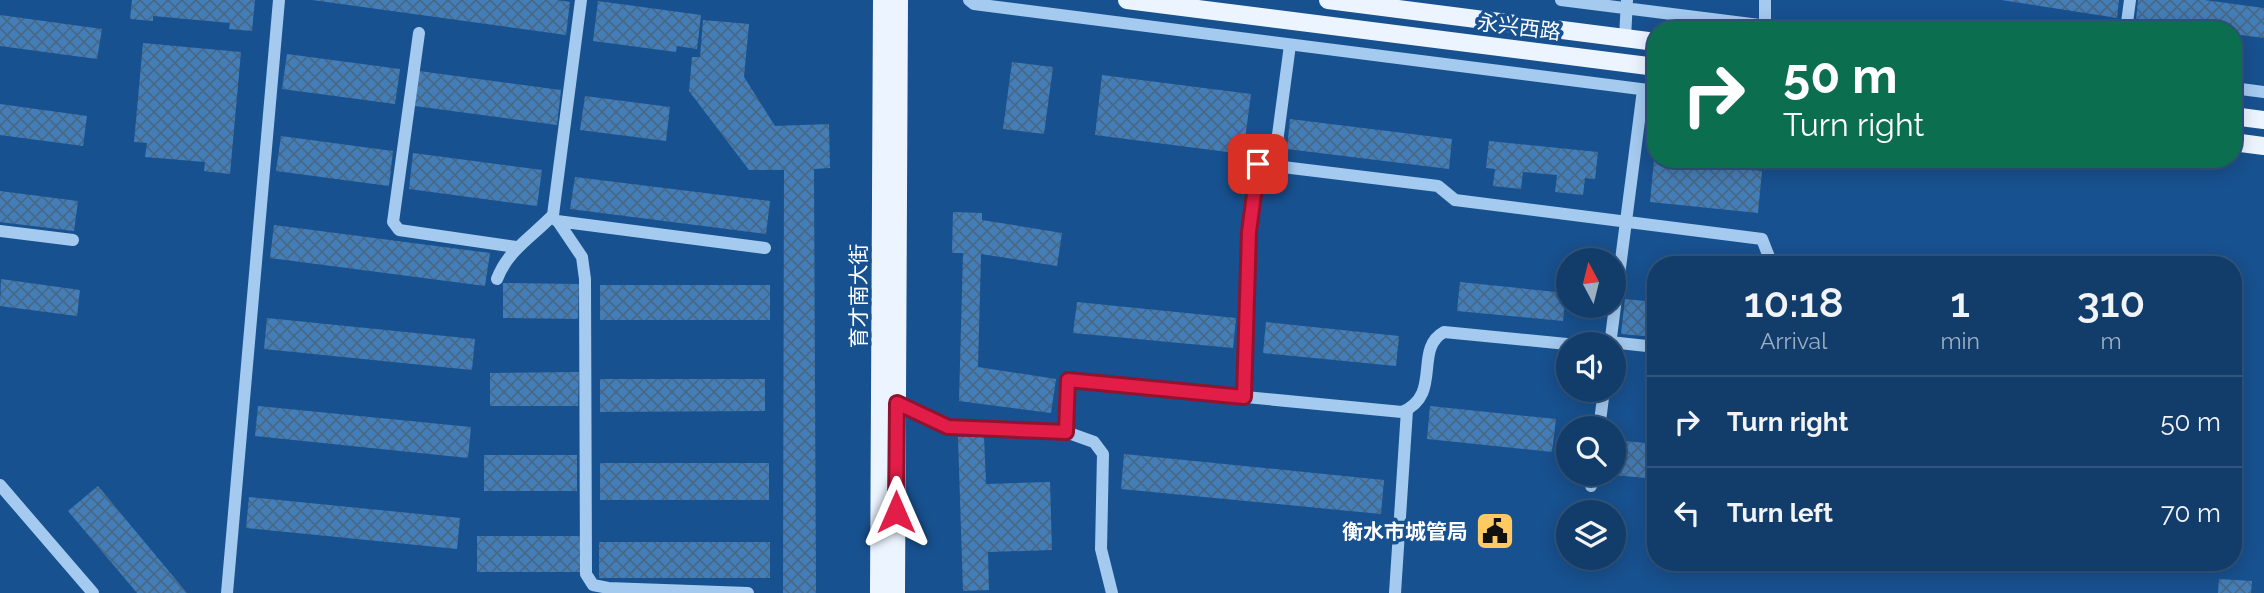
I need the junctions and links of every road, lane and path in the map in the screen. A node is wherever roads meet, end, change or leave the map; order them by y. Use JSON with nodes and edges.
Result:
{"nodes":[{"id":1,"x":279,"y":0,"type":"edge"},
{"id":2,"x":581,"y":0,"type":"edge"},
{"id":3,"x":882,"y":0,"type":"edge"},
{"id":4,"x":899,"y":0,"type":"edge"},
{"id":5,"x":969,"y":0,"type":"edge"},
{"id":6,"x":1128,"y":0,"type":"edge"},
{"id":7,"x":1328,"y":0,"type":"edge"},
{"id":8,"x":1561,"y":0,"type":"edge"},
{"id":9,"x":1765,"y":0,"type":"edge"},
{"id":10,"x":2130,"y":0,"type":"edge"},
{"id":11,"x":1627,"y":4,"type":"edge"},
{"id":12,"x":1725,"y":21,"type":"edge"},
{"id":13,"x":1765,"y":21,"type":"edge"},
{"id":14,"x":2127,"y":21,"type":"edge"},
{"id":15,"x":419,"y":33,"type":"dead end"},
{"id":16,"x":1625,"y":38,"type":"junction"},
{"id":17,"x":1647,"y":41,"type":"edge"},
{"id":18,"x":1290,"y":45,"type":"junction"},
{"id":19,"x":1647,"y":66,"type":"edge"},
{"id":20,"x":2242,"y":89,"type":"edge"},
{"id":21,"x":1647,"y":91,"type":"edge"},
{"id":22,"x":2264,"y":92,"type":"edge"},
{"id":23,"x":1647,"y":102,"type":"edge"},
{"id":24,"x":2242,"y":117,"type":"edge"},
{"id":25,"x":2264,"y":120,"type":"edge"},
{"id":26,"x":2242,"y":143,"type":"edge"},
{"id":27,"x":2264,"y":146,"type":"edge"},
{"id":28,"x":1276,"y":157,"type":"junction"},
{"id":29,"x":556,"y":219,"type":"junction"},
{"id":30,"x":1626,"y":221,"type":"junction"},
{"id":31,"x":0,"y":231,"type":"edge"},
{"id":32,"x":73,"y":240,"type":"dead end"},
{"id":33,"x":516,"y":247,"type":"junction"},
{"id":34,"x":765,"y":248,"type":"dead end"},
{"id":35,"x":1769,"y":256,"type":"edge"},
{"id":36,"x":497,"y":279,"type":"dead end"},
{"id":37,"x":1611,"y":332,"type":"edge"},
{"id":38,"x":1556,"y":343,"type":"edge"},
{"id":39,"x":1626,"y":345,"type":"edge"},
{"id":40,"x":1647,"y":347,"type":"edge"},
{"id":41,"x":1244,"y":397,"type":"junction"},
{"id":42,"x":897,"y":403,"type":"junction"},
{"id":43,"x":1407,"y":410,"type":"junction"},
{"id":44,"x":1066,"y":432,"type":"junction"},
{"id":45,"x":0,"y":485,"type":"edge"},
{"id":46,"x":93,"y":593,"type":"edge"},
{"id":47,"x":227,"y":593,"type":"edge"},
{"id":48,"x":748,"y":593,"type":"edge"},
{"id":49,"x":879,"y":593,"type":"edge"},
{"id":50,"x":896,"y":593,"type":"edge"},
{"id":51,"x":1112,"y":593,"type":"edge"},
{"id":52,"x":1395,"y":593,"type":"edge"}],
"edges":[{"from":1,"to":47,"type":"street"},
{"from":2,"to":29,"type":"street"},
{"from":3,"to":49,"type":"main road","name":"育才南大街"},
{"from":4,"to":42,"type":"main road","name":"育才南大街"},
{"from":5,"to":18,"type":"street"},
{"from":6,"to":19,"type":"main road","name":"永兴西路"},
{"from":7,"to":16,"type":"main road","name":"永兴西路"},
{"from":8,"to":11,"type":"street"},
{"from":9,"to":13,"type":"street"},
{"from":10,"to":14,"type":"street"},
{"from":11,"to":12,"type":"street"},
{"from":11,"to":16,"type":"street"},
{"from":15,"to":33,"type":"street"},
{"from":16,"to":17,"type":"main road","name":"永兴西路"},
{"from":18,"to":21,"type":"street"},
{"from":18,"to":28,"type":"street"},
{"from":20,"to":22,"type":"street"},
{"from":23,"to":30,"type":"street"},
{"from":24,"to":25,"type":"main road"},
{"from":26,"to":27,"type":"main road"},
{"from":28,"to":30,"type":"street"},
{"from":28,"to":41,"type":"street"},
{"from":29,"to":33,"type":"street"},
{"from":29,"to":34,"type":"street"},
{"from":29,"to":48,"type":"street"},
{"from":30,"to":35,"type":"street"},
{"from":30,"to":37,"type":"street"},
{"from":31,"to":32,"type":"street"},
{"from":33,"to":36,"type":"street"},
{"from":38,"to":43,"type":"street"},
{"from":39,"to":40,"type":"street"},
{"from":41,"to":43,"type":"street"},
{"from":41,"to":44,"type":"street"},
{"from":42,"to":44,"type":"street"},
{"from":42,"to":50,"type":"main road","name":"育才南大街"},
{"from":43,"to":52,"type":"street"},
{"from":44,"to":51,"type":"street"},
{"from":45,"to":46,"type":"street"}]}
